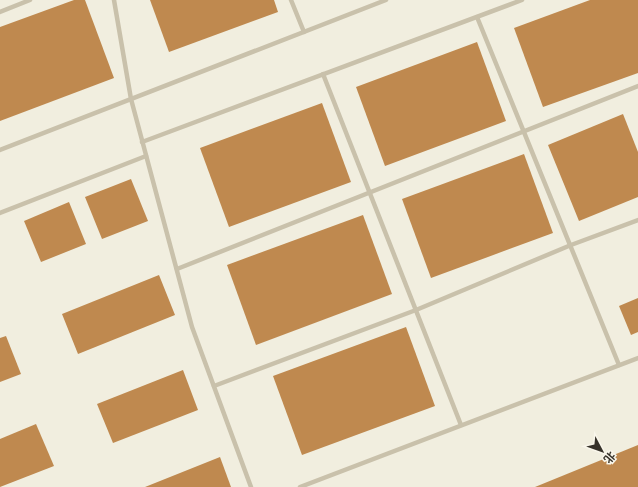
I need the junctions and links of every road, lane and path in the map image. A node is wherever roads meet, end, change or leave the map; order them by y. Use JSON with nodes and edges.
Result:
{"nodes":[{"id":1,"x":30,"y":0,"type":"edge"},
{"id":2,"x":114,"y":0,"type":"edge"},
{"id":3,"x":291,"y":0,"type":"edge"},
{"id":4,"x":386,"y":0,"type":"edge"},
{"id":5,"x":522,"y":0,"type":"edge"},
{"id":6,"x":0,"y":12,"type":"edge"},
{"id":7,"x":477,"y":17,"type":"junction"},
{"id":8,"x":304,"y":32,"type":"junction"},
{"id":9,"x":323,"y":74,"type":"junction"},
{"id":10,"x":638,"y":86,"type":"edge"},
{"id":11,"x":131,"y":99,"type":"junction"},
{"id":12,"x":524,"y":132,"type":"junction"},
{"id":13,"x":142,"y":142,"type":"junction"},
{"id":14,"x":0,"y":150,"type":"edge"},
{"id":15,"x":146,"y":156,"type":"junction"},
{"id":16,"x":370,"y":194,"type":"junction"},
{"id":17,"x":0,"y":213,"type":"edge"},
{"id":18,"x":638,"y":220,"type":"edge"},
{"id":19,"x":570,"y":246,"type":"junction"},
{"id":20,"x":177,"y":269,"type":"junction"},
{"id":21,"x":416,"y":310,"type":"junction"},
{"id":22,"x":638,"y":358,"type":"edge"},
{"id":23,"x":619,"y":365,"type":"junction"},
{"id":24,"x":214,"y":386,"type":"junction"},
{"id":25,"x":462,"y":425,"type":"junction"},
{"id":26,"x":251,"y":487,"type":"edge"},
{"id":27,"x":300,"y":487,"type":"edge"}],
"edges":[{"from":1,"to":6,"type":"lane"},
{"from":2,"to":11,"type":"lane"},
{"from":3,"to":8,"type":"lane"},
{"from":4,"to":8,"type":"lane"},
{"from":5,"to":7,"type":"lane"},
{"from":7,"to":9,"type":"lane"},
{"from":7,"to":12,"type":"lane"},
{"from":8,"to":11,"type":"lane"},
{"from":9,"to":13,"type":"lane"},
{"from":9,"to":16,"type":"lane"},
{"from":10,"to":12,"type":"lane"},
{"from":11,"to":13,"type":"lane"},
{"from":11,"to":14,"type":"lane"},
{"from":12,"to":16,"type":"lane"},
{"from":12,"to":19,"type":"lane"},
{"from":13,"to":15,"type":"lane"},
{"from":15,"to":17,"type":"lane"},
{"from":15,"to":20,"type":"lane"},
{"from":16,"to":20,"type":"lane"},
{"from":16,"to":21,"type":"lane"},
{"from":18,"to":19,"type":"lane"},
{"from":19,"to":21,"type":"lane"},
{"from":19,"to":23,"type":"lane"},
{"from":20,"to":24,"type":"lane"},
{"from":21,"to":24,"type":"lane"},
{"from":21,"to":25,"type":"lane"},
{"from":22,"to":23,"type":"lane"},
{"from":23,"to":25,"type":"lane"},
{"from":24,"to":26,"type":"lane"},
{"from":25,"to":27,"type":"lane"}]}
